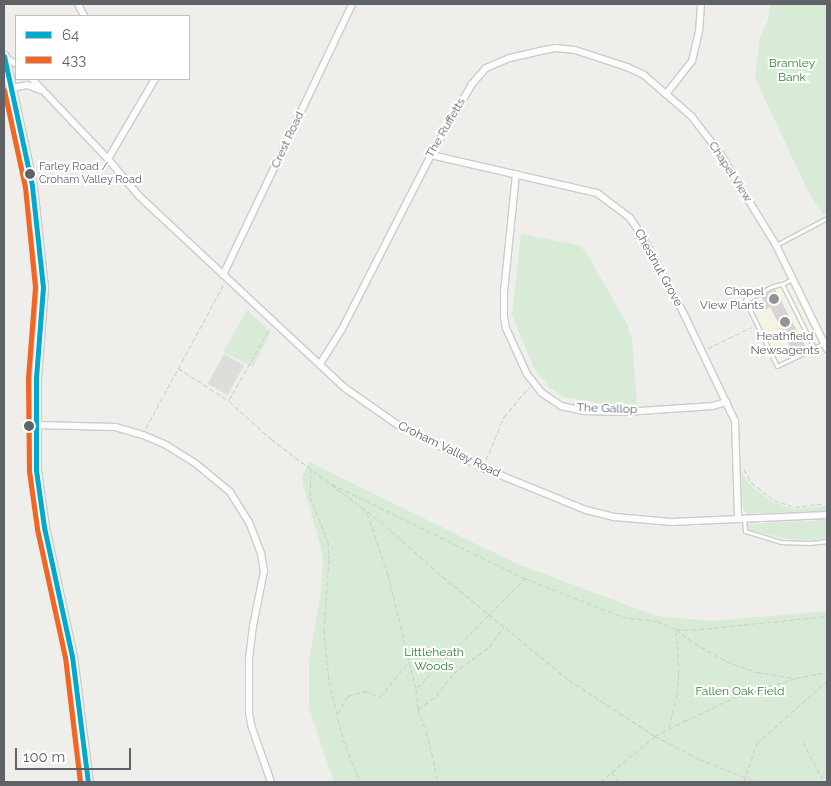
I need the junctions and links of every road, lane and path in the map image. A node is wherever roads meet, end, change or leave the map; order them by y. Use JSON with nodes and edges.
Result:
{"nodes":[{"id":1,"x":352,"y":4,"type":"edge"},
{"id":2,"x":701,"y":4,"type":"edge"},
{"id":3,"x":4,"y":57,"type":"edge"},
{"id":4,"x":15,"y":63,"type":"edge"},
{"id":5,"x":33,"y":80,"type":"edge"},
{"id":6,"x":154,"y":80,"type":"edge"},
{"id":7,"x":12,"y":88,"type":"junction"},
{"id":8,"x":46,"y":92,"type":"junction"},
{"id":9,"x":666,"y":94,"type":"junction"},
{"id":10,"x":431,"y":154,"type":"junction"},
{"id":11,"x":108,"y":158,"type":"junction"},
{"id":12,"x":516,"y":174,"type":"junction"},
{"id":13,"x":827,"y":218,"type":"edge"},
{"id":14,"x":776,"y":246,"type":"junction"},
{"id":15,"x":223,"y":275,"type":"junction"},
{"id":16,"x":793,"y":278,"type":"junction"},
{"id":17,"x":224,"y":284,"type":"dead end"},
{"id":18,"x":782,"y":284,"type":"junction"},
{"id":19,"x":274,"y":322,"type":"junction"},
{"id":20,"x":756,"y":324,"type":"junction"},
{"id":21,"x":826,"y":346,"type":"edge"},
{"id":22,"x":814,"y":348,"type":"junction"},
{"id":23,"x":701,"y":352,"type":"junction"},
{"id":24,"x":320,"y":364,"type":"junction"},
{"id":25,"x":178,"y":368,"type":"junction"},
{"id":26,"x":533,"y":383,"type":"junction"},
{"id":27,"x":229,"y":401,"type":"junction"},
{"id":28,"x":726,"y":402,"type":"junction"},
{"id":29,"x":37,"y":425,"type":"junction"},
{"id":30,"x":142,"y":435,"type":"junction"},
{"id":31,"x":737,"y":466,"type":"junction"},
{"id":32,"x":311,"y":468,"type":"junction"},
{"id":33,"x":483,"y":468,"type":"junction"},
{"id":34,"x":330,"y":483,"type":"junction"},
{"id":35,"x":827,"y":504,"type":"edge"},
{"id":36,"x":367,"y":512,"type":"junction"},
{"id":37,"x":827,"y":515,"type":"edge"},
{"id":38,"x":741,"y":519,"type":"junction"},
{"id":39,"x":827,"y":541,"type":"edge"},
{"id":40,"x":524,"y":578,"type":"junction"},
{"id":41,"x":488,"y":615,"type":"junction"},
{"id":42,"x":827,"y":616,"type":"edge"},
{"id":43,"x":504,"y":627,"type":"junction"},
{"id":44,"x":676,"y":629,"type":"junction"},
{"id":45,"x":409,"y":662,"type":"junction"},
{"id":46,"x":827,"y":672,"type":"edge"},
{"id":47,"x":796,"y":678,"type":"junction"},
{"id":48,"x":827,"y":681,"type":"edge"},
{"id":49,"x":416,"y":689,"type":"junction"},
{"id":50,"x":418,"y":709,"type":"junction"},
{"id":51,"x":337,"y":714,"type":"junction"},
{"id":52,"x":668,"y":729,"type":"junction"},
{"id":53,"x":655,"y":736,"type":"junction"},
{"id":54,"x":802,"y":742,"type":"dead end"},
{"id":55,"x":611,"y":772,"type":"junction"},
{"id":56,"x":744,"y":777,"type":"junction"},
{"id":57,"x":88,"y":782,"type":"edge"},
{"id":58,"x":271,"y":782,"type":"edge"},
{"id":59,"x":360,"y":782,"type":"edge"},
{"id":60,"x":436,"y":782,"type":"edge"},
{"id":61,"x":600,"y":782,"type":"edge"},
{"id":62,"x":620,"y":782,"type":"edge"},
{"id":63,"x":744,"y":782,"type":"edge"},
{"id":64,"x":758,"y":782,"type":"edge"},
{"id":65,"x":824,"y":782,"type":"edge"}],
"edges":[{"from":1,"to":15,"type":"street","name":"Crest Road"},
{"from":2,"to":9,"type":"street"},
{"from":3,"to":4,"type":"street"},
{"from":3,"to":7,"type":"street"},
{"from":5,"to":8,"type":"street","name":"Croham Valley Road"},
{"from":6,"to":11,"type":"street"},
{"from":7,"to":8,"type":"street"},
{"from":7,"to":29,"type":"street"},
{"from":8,"to":11,"type":"street","name":"Croham Valley Road"},
{"from":9,"to":10,"type":"street","name":"The Ruffetts"},
{"from":9,"to":14,"type":"street","name":"Chapel View"},
{"from":10,"to":12,"type":"street","name":"Chestnut Grove"},
{"from":10,"to":24,"type":"street","name":"The Ruffetts"},
{"from":11,"to":15,"type":"street","name":"Croham Valley Road"},
{"from":12,"to":23,"type":"street","name":"Chestnut Grove"},
{"from":12,"to":26,"type":"street","name":"The Gallop"},
{"from":13,"to":14,"type":"lane"},
{"from":14,"to":16,"type":"street","name":"Chapel View"},
{"from":15,"to":19,"type":"street","name":"Croham Valley Road"},
{"from":16,"to":18,"type":"lane"},
{"from":16,"to":21,"type":"street","name":"Chapel View"},
{"from":17,"to":25,"type":"path"},
{"from":18,"to":20,"type":"lane"},
{"from":18,"to":22,"type":"lane"},
{"from":19,"to":24,"type":"street","name":"Croham Valley Road"},
{"from":19,"to":27,"type":"path"},
{"from":20,"to":22,"type":"lane"},
{"from":20,"to":23,"type":"path"},
{"from":21,"to":22,"type":"lane"},
{"from":23,"to":28,"type":"street","name":"Chestnut Grove"},
{"from":24,"to":33,"type":"street","name":"Croham Valley Road"},
{"from":25,"to":27,"type":"path"},
{"from":25,"to":30,"type":"path"},
{"from":26,"to":28,"type":"street","name":"The Gallop"},
{"from":26,"to":33,"type":"path"},
{"from":27,"to":32,"type":"path"},
{"from":28,"to":31,"type":"street","name":"Chestnut Grove"},
{"from":29,"to":30,"type":"street"},
{"from":29,"to":57,"type":"street"},
{"from":30,"to":58,"type":"street"},
{"from":31,"to":35,"type":"path"},
{"from":31,"to":38,"type":"street","name":"Chestnut Grove"},
{"from":32,"to":34,"type":"path"},
{"from":32,"to":51,"type":"path"},
{"from":33,"to":38,"type":"street","name":"Croham Valley Road"},
{"from":34,"to":36,"type":"path"},
{"from":34,"to":40,"type":"path"},
{"from":36,"to":41,"type":"path"},
{"from":36,"to":45,"type":"path"},
{"from":37,"to":38,"type":"street","name":"Croham Valley Road"},
{"from":38,"to":39,"type":"lane"},
{"from":40,"to":41,"type":"path"},
{"from":40,"to":44,"type":"path"},
{"from":41,"to":43,"type":"path"},
{"from":41,"to":49,"type":"path"},
{"from":42,"to":44,"type":"path"},
{"from":43,"to":50,"type":"path"},
{"from":43,"to":53,"type":"path"},
{"from":44,"to":47,"type":"path"},
{"from":44,"to":52,"type":"path"},
{"from":45,"to":49,"type":"path"},
{"from":45,"to":51,"type":"path"},
{"from":46,"to":47,"type":"path"},
{"from":47,"to":52,"type":"path"},
{"from":48,"to":56,"type":"path"},
{"from":49,"to":50,"type":"path"},
{"from":50,"to":60,"type":"path"},
{"from":51,"to":59,"type":"path"},
{"from":52,"to":53,"type":"path"},
{"from":53,"to":55,"type":"path"},
{"from":53,"to":56,"type":"path"},
{"from":54,"to":65,"type":"path"},
{"from":55,"to":61,"type":"path"},
{"from":55,"to":62,"type":"path"},
{"from":56,"to":63,"type":"path"},
{"from":56,"to":64,"type":"path"}]}
